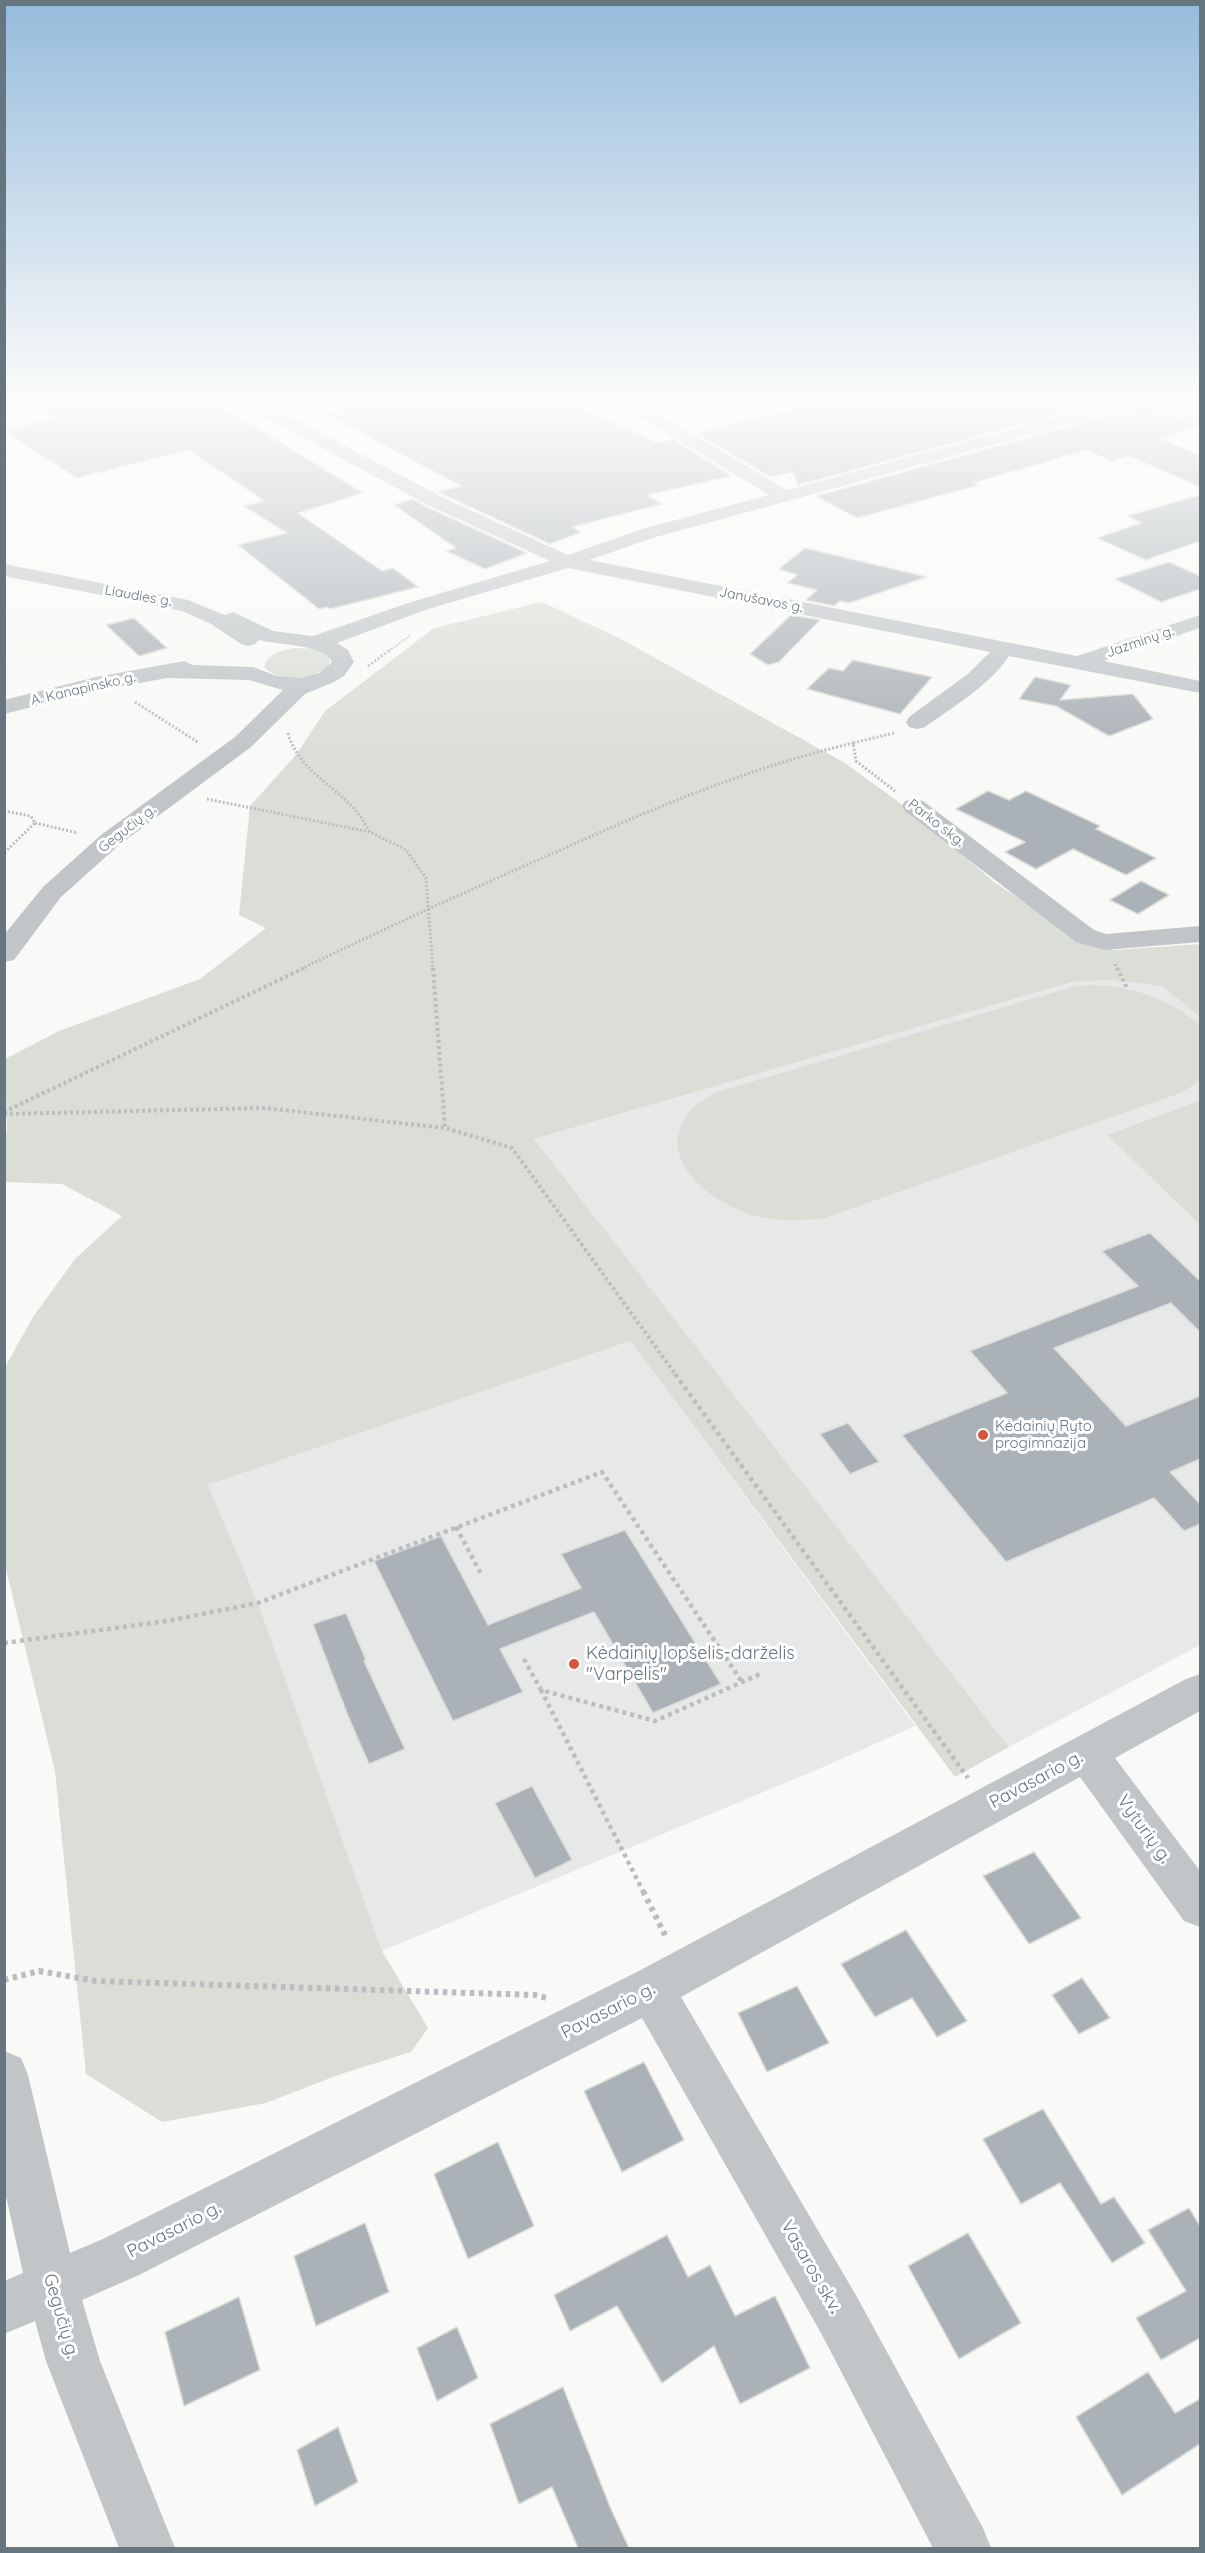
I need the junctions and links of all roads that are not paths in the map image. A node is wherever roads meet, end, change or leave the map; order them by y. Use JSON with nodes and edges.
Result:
{"nodes":[{"id":1,"x":477,"y":520,"type":"edge"},
{"id":2,"x":696,"y":520,"type":"edge"},
{"id":3,"x":568,"y":562,"type":"junction"},
{"id":4,"x":4,"y":570,"type":"edge"},
{"id":5,"x":188,"y":606,"type":"junction"},
{"id":6,"x":394,"y":614,"type":"junction"},
{"id":7,"x":233,"y":618,"type":"junction"},
{"id":8,"x":1200,"y":621,"type":"edge"},
{"id":9,"x":307,"y":642,"type":"junction"},
{"id":10,"x":1004,"y":648,"type":"junction"},
{"id":11,"x":343,"y":657,"type":"junction"},
{"id":12,"x":1079,"y":662,"type":"junction"},
{"id":13,"x":258,"y":666,"type":"junction"},
{"id":14,"x":163,"y":671,"type":"junction"},
{"id":15,"x":308,"y":683,"type":"junction"},
{"id":16,"x":1200,"y":687,"type":"edge"},
{"id":17,"x":4,"y":707,"type":"edge"},
{"id":18,"x":275,"y":722,"type":"junction"},
{"id":19,"x":917,"y":722,"type":"road end"},
{"id":20,"x":914,"y":806,"type":"road end"},
{"id":21,"x":1200,"y":934,"type":"edge"},
{"id":22,"x":4,"y":954,"type":"edge"},
{"id":23,"x":1200,"y":1691,"type":"edge"},
{"id":24,"x":1088,"y":1753,"type":"junction"},
{"id":25,"x":1200,"y":1906,"type":"edge"},
{"id":26,"x":667,"y":1981,"type":"junction"},
{"id":27,"x":4,"y":2075,"type":"edge"},
{"id":28,"x":52,"y":2287,"type":"junction"},
{"id":29,"x":4,"y":2308,"type":"edge"},
{"id":30,"x":147,"y":2548,"type":"edge"},
{"id":31,"x":963,"y":2548,"type":"edge"}],
"edges":[{"from":1,"to":3,"type":"street","name":"Janušavos g."},
{"from":2,"to":3,"type":"street"},
{"from":3,"to":6,"type":"street"},
{"from":3,"to":10,"type":"street","name":"Janušavos g."},
{"from":4,"to":5,"type":"street","name":"Liaudies g."},
{"from":5,"to":7,"type":"street"},
{"from":5,"to":13,"type":"street","name":"Liaudies g."},
{"from":5,"to":14,"type":"street"},
{"from":6,"to":7,"type":"street"},
{"from":6,"to":9,"type":"street"},
{"from":6,"to":11,"type":"street"},
{"from":7,"to":9,"type":"street"},
{"from":8,"to":12,"type":"street","name":"Jazminų g."},
{"from":9,"to":11,"type":"street"},
{"from":9,"to":13,"type":"street"},
{"from":10,"to":12,"type":"street","name":"Janušavos g."},
{"from":10,"to":19,"type":"street"},
{"from":11,"to":15,"type":"street"},
{"from":12,"to":16,"type":"street","name":"Janušavos g."},
{"from":13,"to":14,"type":"street"},
{"from":13,"to":15,"type":"street"},
{"from":13,"to":18,"type":"street"},
{"from":14,"to":17,"type":"street","name":"A. Kanapinsko g."},
{"from":15,"to":18,"type":"street","name":"Gegučių g."},
{"from":18,"to":22,"type":"street","name":"Gegučių g."},
{"from":20,"to":21,"type":"street","name":"Parko skg."},
{"from":23,"to":24,"type":"street","name":"Pavasario g."},
{"from":24,"to":25,"type":"street","name":"Vyturių g."},
{"from":24,"to":26,"type":"street","name":"Pavasario g."},
{"from":26,"to":28,"type":"street","name":"Pavasario g."},
{"from":26,"to":31,"type":"street","name":"Vasaros skv."},
{"from":27,"to":28,"type":"street","name":"Gegučių g."},
{"from":28,"to":29,"type":"street","name":"Pavasario g."},
{"from":28,"to":30,"type":"street","name":"Gegučių g."}]}
